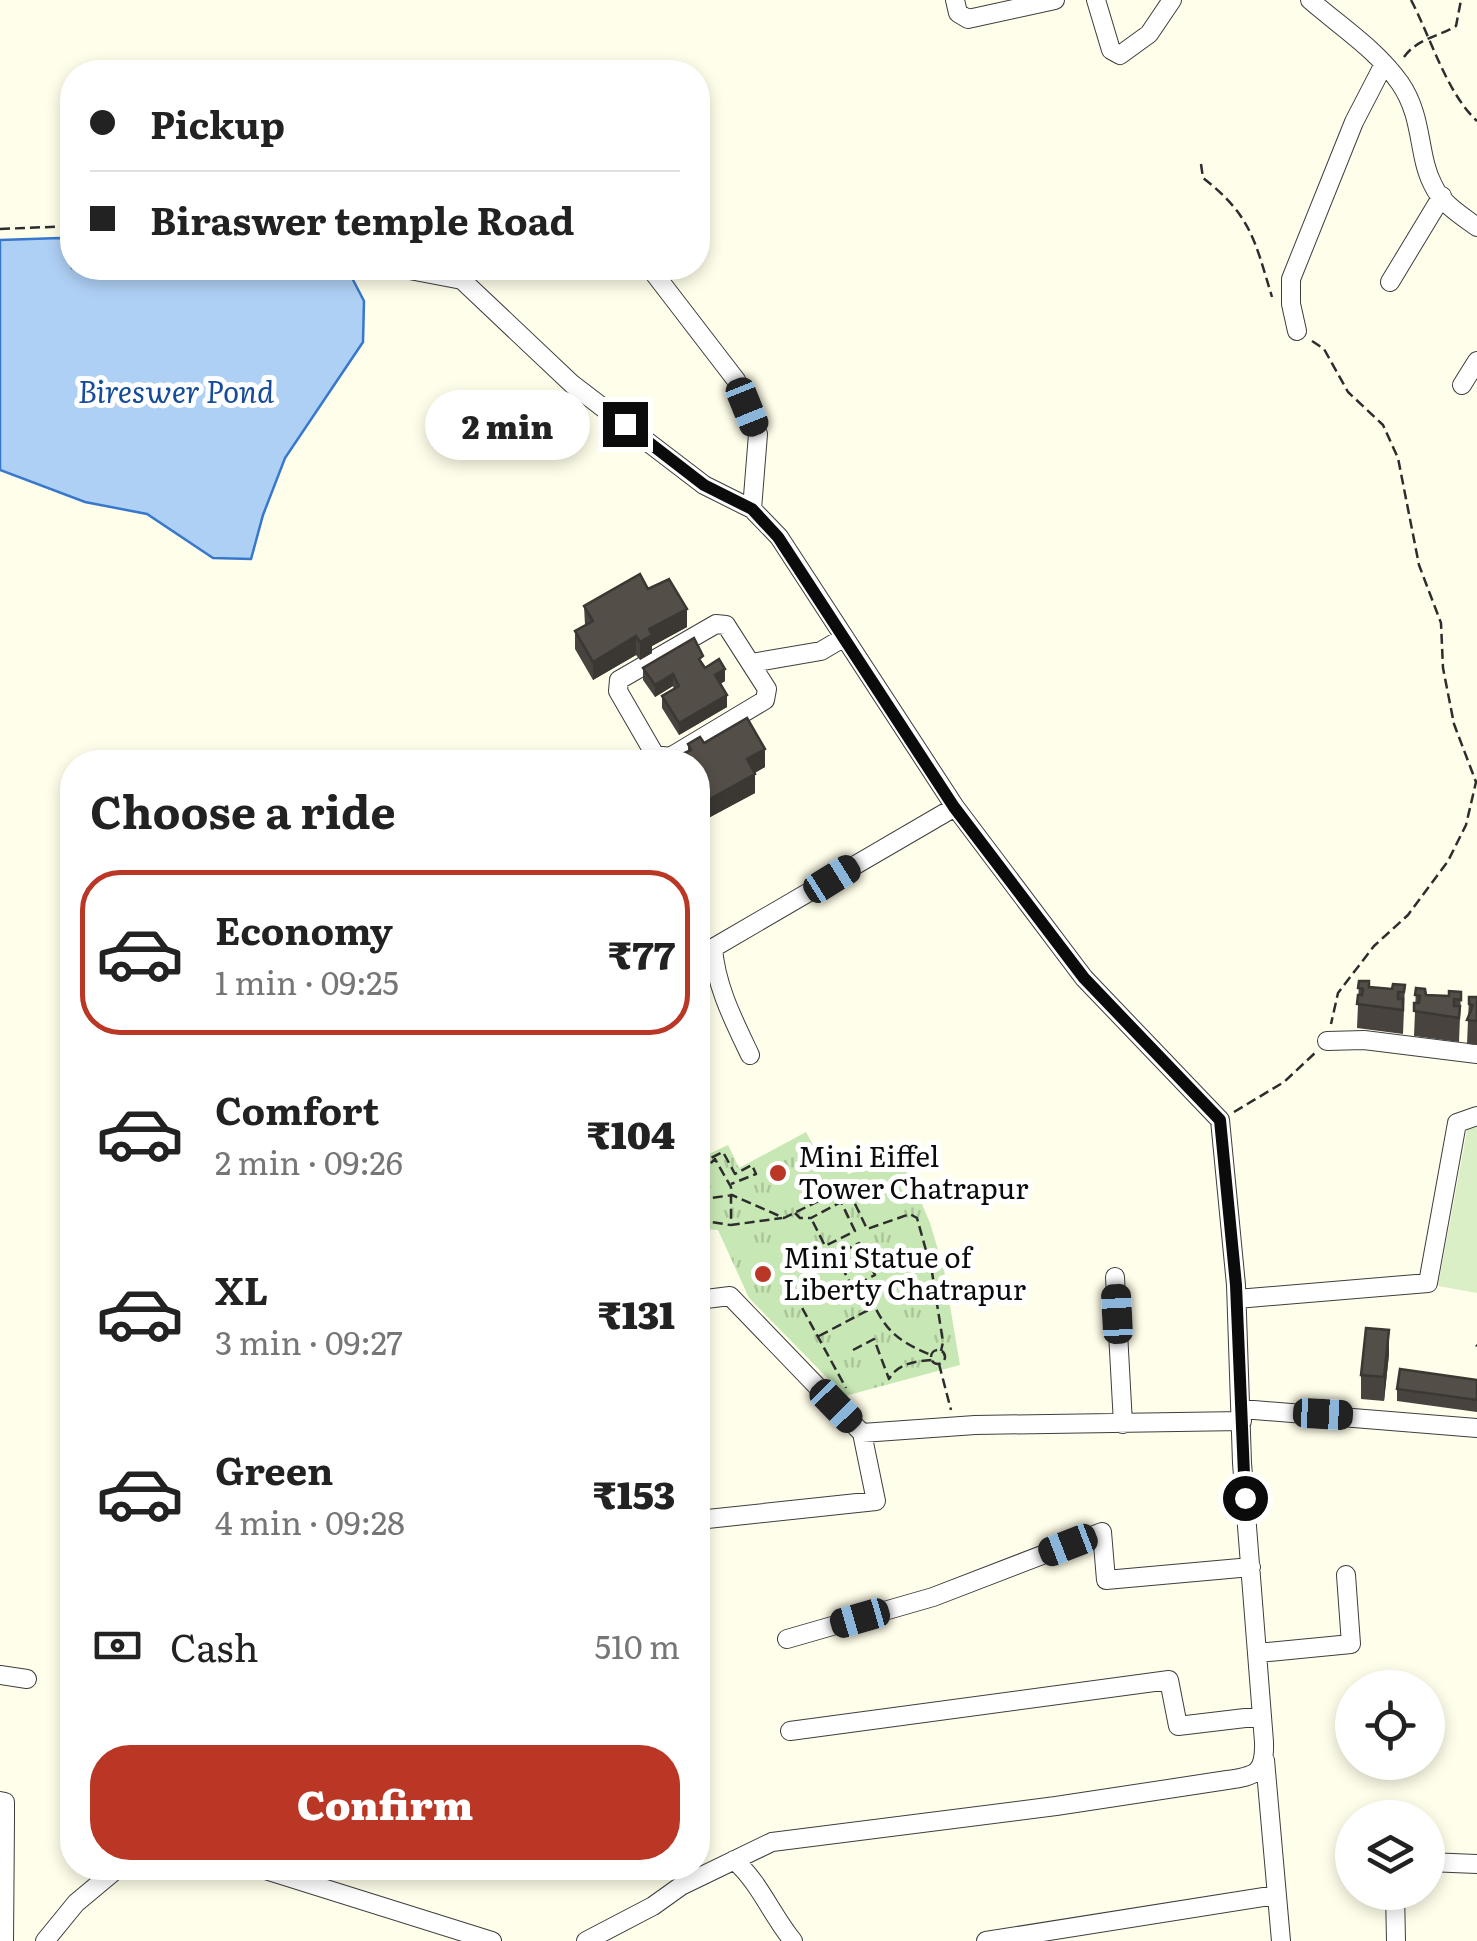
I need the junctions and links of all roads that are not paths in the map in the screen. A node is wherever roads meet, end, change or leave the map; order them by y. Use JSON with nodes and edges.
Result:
{"nodes":[{"id":1,"x":955,"y":0,"type":"edge"},
{"id":2,"x":1055,"y":0,"type":"edge"},
{"id":3,"x":1096,"y":0,"type":"edge"},
{"id":4,"x":1172,"y":0,"type":"edge"},
{"id":5,"x":1310,"y":0,"type":"edge"},
{"id":6,"x":1389,"y":70,"type":"junction"},
{"id":7,"x":1442,"y":196,"type":"junction"},
{"id":8,"x":1477,"y":228,"type":"edge"},
{"id":9,"x":462,"y":280,"type":"edge"},
{"id":10,"x":659,"y":280,"type":"edge"},
{"id":11,"x":1390,"y":282,"type":"dead end"},
{"id":12,"x":1297,"y":330,"type":"road end"},
{"id":13,"x":1477,"y":361,"type":"edge"},
{"id":14,"x":1462,"y":385,"type":"dead end"},
{"id":15,"x":752,"y":509,"type":"junction"},
{"id":16,"x":843,"y":638,"type":"junction"},
{"id":17,"x":751,"y":664,"type":"junction"},
{"id":18,"x":652,"y":750,"type":"edge"},
{"id":19,"x":682,"y":750,"type":"edge"},
{"id":20,"x":954,"y":807,"type":"junction"},
{"id":21,"x":1327,"y":1041,"type":"road end"},
{"id":22,"x":1477,"y":1054,"type":"edge"},
{"id":23,"x":750,"y":1055,"type":"dead end"},
{"id":24,"x":1477,"y":1116,"type":"edge"},
{"id":25,"x":1115,"y":1277,"type":"dead end"},
{"id":26,"x":710,"y":1298,"type":"edge"},
{"id":27,"x":1237,"y":1298,"type":"junction"},
{"id":28,"x":1242,"y":1415,"type":"junction"},
{"id":29,"x":1123,"y":1424,"type":"junction"},
{"id":30,"x":1477,"y":1428,"type":"edge"},
{"id":31,"x":862,"y":1433,"type":"junction"},
{"id":32,"x":710,"y":1519,"type":"edge"},
{"id":33,"x":1251,"y":1567,"type":"junction"},
{"id":34,"x":1346,"y":1574,"type":"dead end"},
{"id":35,"x":788,"y":1639,"type":"dead end"},
{"id":36,"x":1258,"y":1653,"type":"junction"},
{"id":37,"x":0,"y":1674,"type":"edge"},
{"id":38,"x":28,"y":1678,"type":"dead end"},
{"id":39,"x":1262,"y":1716,"type":"junction"},
{"id":40,"x":790,"y":1730,"type":"dead end"},
{"id":41,"x":1265,"y":1760,"type":"junction"},
{"id":42,"x":0,"y":1802,"type":"edge"},
{"id":43,"x":734,"y":1860,"type":"junction"},
{"id":44,"x":1445,"y":1863,"type":"edge"},
{"id":45,"x":1477,"y":1864,"type":"edge"},
{"id":46,"x":710,"y":1872,"type":"edge"},
{"id":47,"x":104,"y":1880,"type":"edge"},
{"id":48,"x":296,"y":1880,"type":"edge"},
{"id":49,"x":692,"y":1880,"type":"edge"},
{"id":50,"x":1276,"y":1895,"type":"junction"},
{"id":51,"x":1395,"y":1910,"type":"edge"},
{"id":52,"x":4,"y":1941,"type":"edge"},
{"id":53,"x":46,"y":1941,"type":"edge"},
{"id":54,"x":492,"y":1941,"type":"edge"},
{"id":55,"x":586,"y":1941,"type":"edge"},
{"id":56,"x":793,"y":1941,"type":"edge"},
{"id":57,"x":986,"y":1941,"type":"edge"},
{"id":58,"x":1280,"y":1941,"type":"edge"},
{"id":59,"x":1396,"y":1941,"type":"edge"}],
"edges":[{"from":1,"to":2,"type":"street"},
{"from":3,"to":4,"type":"street"},
{"from":5,"to":6,"type":"street"},
{"from":6,"to":7,"type":"street"},
{"from":6,"to":12,"type":"street"},
{"from":7,"to":8,"type":"street"},
{"from":7,"to":11,"type":"street"},
{"from":9,"to":15,"type":"street"},
{"from":10,"to":15,"type":"street"},
{"from":13,"to":14,"type":"street"},
{"from":15,"to":16,"type":"street"},
{"from":16,"to":17,"type":"street"},
{"from":16,"to":20,"type":"street"},
{"from":17,"to":18,"type":"street"},
{"from":17,"to":19,"type":"street"},
{"from":20,"to":23,"type":"street"},
{"from":20,"to":27,"type":"street"},
{"from":21,"to":22,"type":"street"},
{"from":24,"to":27,"type":"street"},
{"from":25,"to":29,"type":"street"},
{"from":26,"to":31,"type":"street"},
{"from":27,"to":28,"type":"street"},
{"from":28,"to":29,"type":"street"},
{"from":28,"to":30,"type":"street"},
{"from":28,"to":33,"type":"street"},
{"from":29,"to":31,"type":"street"},
{"from":31,"to":32,"type":"street"},
{"from":33,"to":35,"type":"street"},
{"from":33,"to":36,"type":"street"},
{"from":34,"to":36,"type":"street"},
{"from":36,"to":39,"type":"street"},
{"from":37,"to":38,"type":"street"},
{"from":39,"to":40,"type":"street"},
{"from":39,"to":41,"type":"street"},
{"from":41,"to":43,"type":"street"},
{"from":41,"to":50,"type":"street"},
{"from":42,"to":52,"type":"street"},
{"from":43,"to":46,"type":"street"},
{"from":43,"to":56,"type":"street"},
{"from":44,"to":45,"type":"street"},
{"from":47,"to":53,"type":"street"},
{"from":48,"to":54,"type":"street"},
{"from":49,"to":55,"type":"street"},
{"from":50,"to":57,"type":"street"},
{"from":50,"to":58,"type":"street"},
{"from":51,"to":59,"type":"street"}]}
